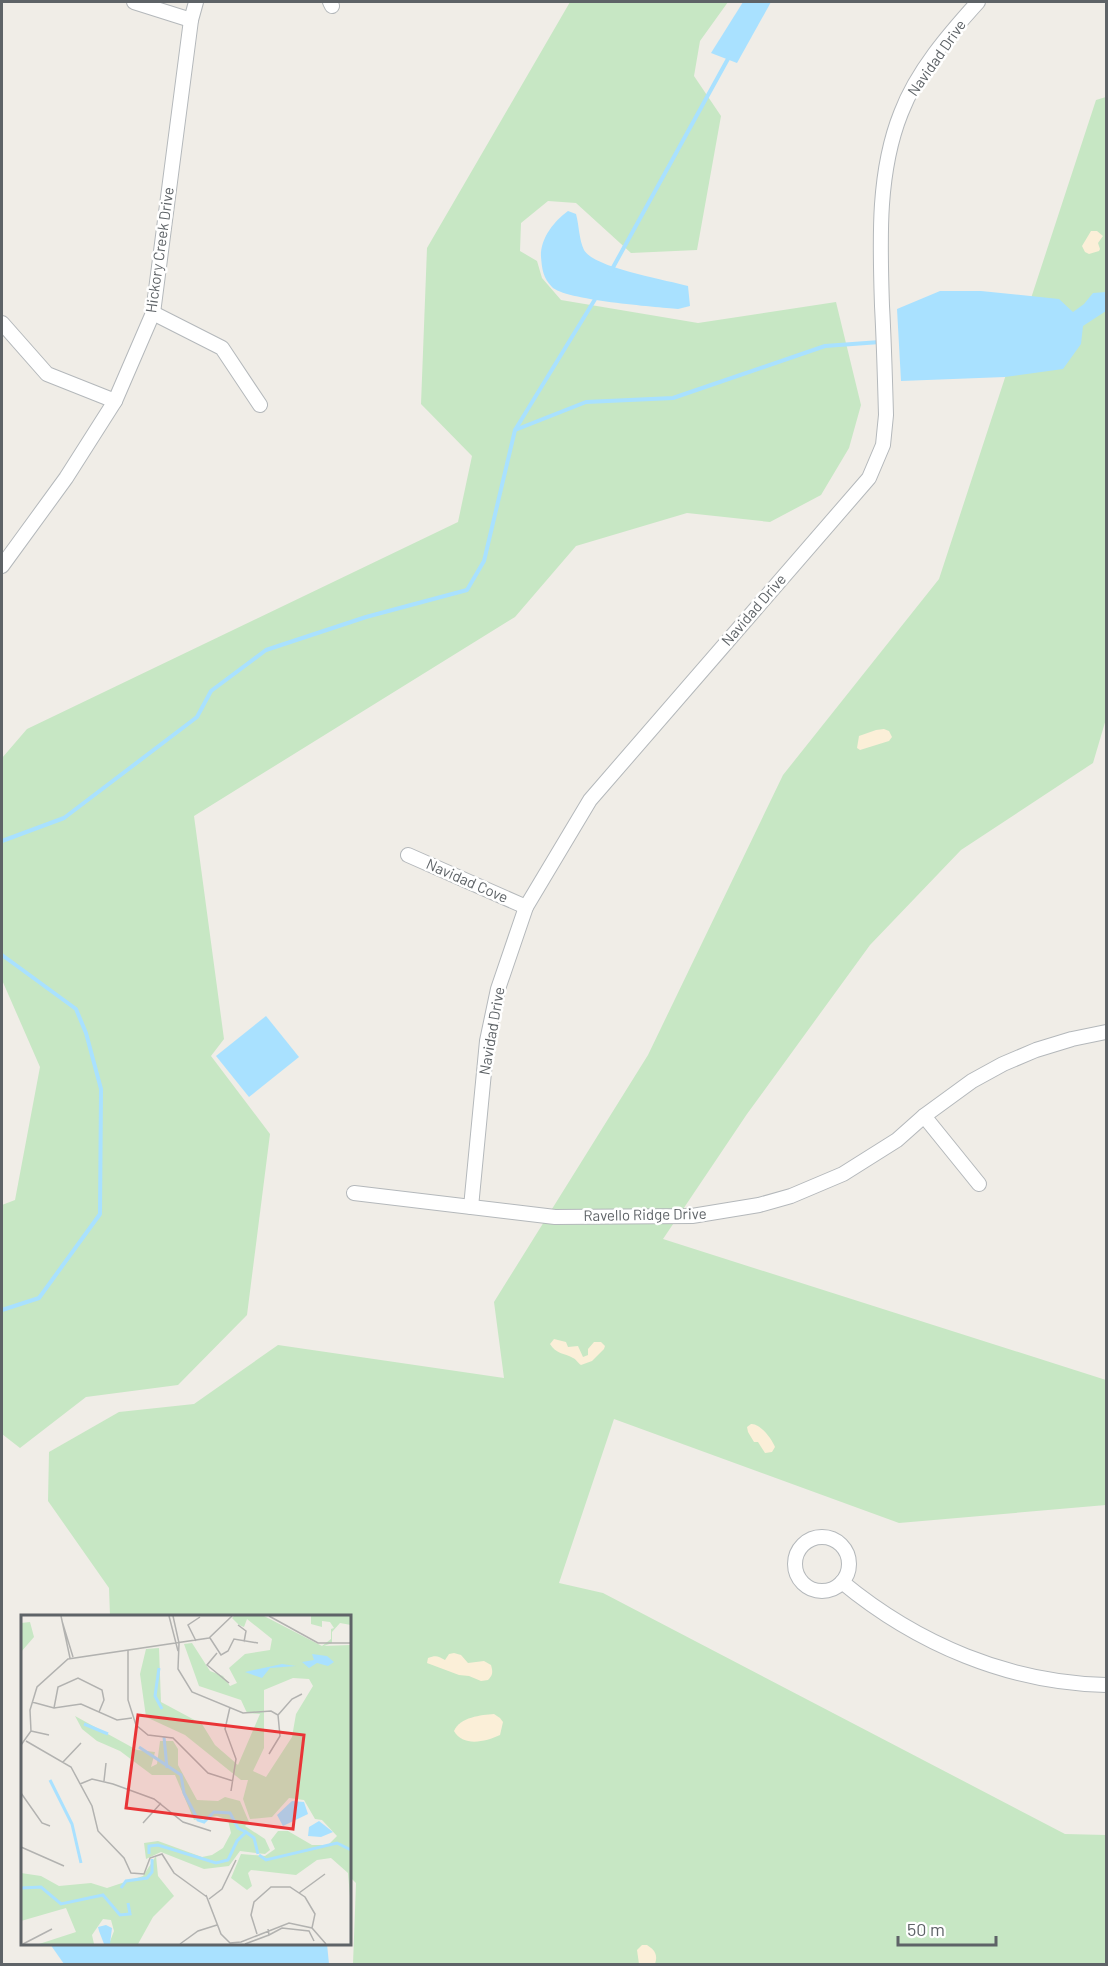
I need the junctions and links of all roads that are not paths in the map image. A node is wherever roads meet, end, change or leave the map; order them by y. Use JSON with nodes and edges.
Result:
{"nodes":[{"id":1,"x":134,"y":2,"type":"edge"},
{"id":2,"x":196,"y":2,"type":"edge"},
{"id":3,"x":978,"y":2,"type":"edge"},
{"id":4,"x":191,"y":20,"type":"junction"},
{"id":5,"x":153,"y":313,"type":"junction"},
{"id":6,"x":2,"y":323,"type":"edge"},
{"id":7,"x":115,"y":401,"type":"junction"},
{"id":8,"x":260,"y":405,"type":"dead end"},
{"id":9,"x":2,"y":566,"type":"edge"},
{"id":10,"x":408,"y":855,"type":"dead end"},
{"id":11,"x":526,"y":908,"type":"junction"},
{"id":12,"x":1107,"y":1032,"type":"edge"},
{"id":13,"x":924,"y":1116,"type":"junction"},
{"id":14,"x":979,"y":1184,"type":"dead end"},
{"id":15,"x":354,"y":1193,"type":"dead end"},
{"id":16,"x":471,"y":1207,"type":"junction"},
{"id":17,"x":842,"y":1582,"type":"dead end"},
{"id":18,"x":1107,"y":1685,"type":"edge"}],
"edges":[{"from":1,"to":4,"type":"street"},
{"from":2,"to":4,"type":"street","name":"Hickory Creek Drive"},
{"from":3,"to":11,"type":"street","name":"Navidad Drive"},
{"from":4,"to":5,"type":"street","name":"Hickory Creek Drive"},
{"from":5,"to":7,"type":"street","name":"Hickory Creek Drive"},
{"from":5,"to":8,"type":"street"},
{"from":6,"to":7,"type":"street"},
{"from":7,"to":9,"type":"street","name":"Hickory Creek Drive"},
{"from":10,"to":11,"type":"street","name":"Navidad Cove"},
{"from":11,"to":16,"type":"street","name":"Navidad Drive"},
{"from":12,"to":13,"type":"street","name":"Ravello Ridge Drive"},
{"from":13,"to":14,"type":"street"},
{"from":13,"to":16,"type":"street","name":"Ravello Ridge Drive"},
{"from":15,"to":16,"type":"street","name":"Ravello Ridge Drive"},
{"from":17,"to":18,"type":"street"}]}
